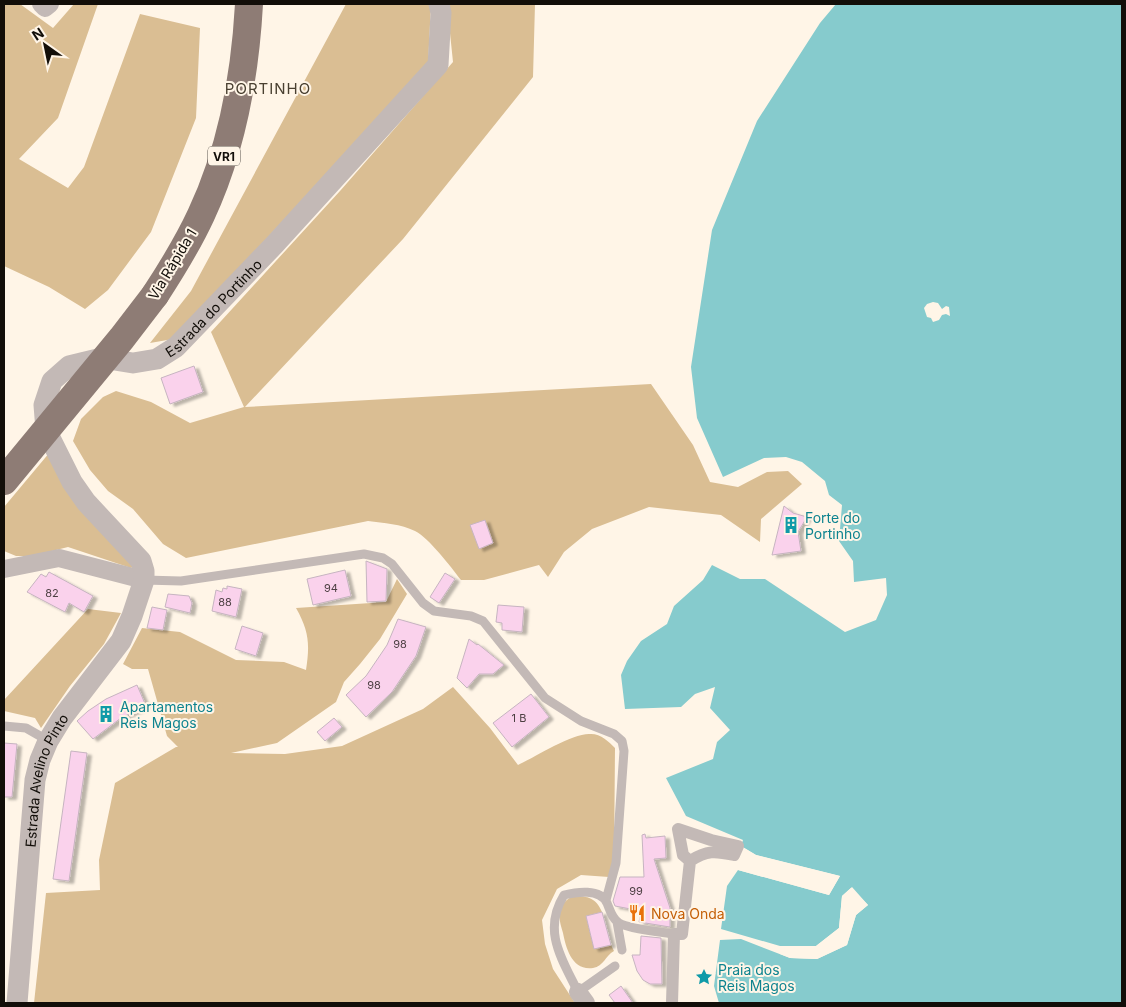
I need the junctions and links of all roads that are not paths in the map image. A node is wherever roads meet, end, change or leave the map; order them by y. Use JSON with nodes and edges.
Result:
{"nodes":[{"id":1,"x":41,"y":4,"type":"edge"},
{"id":2,"x":50,"y":4,"type":"edge"},
{"id":3,"x":232,"y":4,"type":"edge"},
{"id":4,"x":249,"y":4,"type":"edge"},
{"id":5,"x":439,"y":4,"type":"edge"},
{"id":6,"x":149,"y":290,"type":"junction"},
{"id":7,"x":4,"y":456,"type":"edge"},
{"id":8,"x":4,"y":481,"type":"edge"},
{"id":9,"x":4,"y":569,"type":"edge"},
{"id":10,"x":144,"y":580,"type":"junction"},
{"id":11,"x":4,"y":726,"type":"edge"},
{"id":12,"x":48,"y":741,"type":"junction"},
{"id":13,"x":690,"y":862,"type":"dead end"},
{"id":14,"x":606,"y":900,"type":"junction"},
{"id":15,"x":617,"y":922,"type":"junction"},
{"id":16,"x":674,"y":934,"type":"junction"},
{"id":17,"x":622,"y":950,"type":"dead end"},
{"id":18,"x":615,"y":966,"type":"dead end"},
{"id":19,"x":582,"y":998,"type":"edge"},
{"id":20,"x":17,"y":1003,"type":"edge"},
{"id":21,"x":672,"y":1003,"type":"edge"}],
"edges":[{"from":1,"to":2,"type":"street"},
{"from":3,"to":6,"type":"highway","name":"Via Rápida 1","number":"VR1"},
{"from":4,"to":6,"type":"highway","name":"Via Rápida 1","number":"VR1"},
{"from":5,"to":10,"type":"street","name":"Estrada do Portinho"},
{"from":6,"to":7,"type":"highway","name":"Via Rápida 1","number":"VR1"},
{"from":6,"to":8,"type":"highway","name":"Via Rápida 1","number":"VR1","bridge":true},
{"from":9,"to":10,"type":"street"},
{"from":10,"to":12,"type":"street","name":"Estrada Avelino Pinto"},
{"from":10,"to":14,"type":"lane"},
{"from":11,"to":12,"type":"lane"},
{"from":12,"to":20,"type":"street","name":"Estrada Avelino Pinto"},
{"from":13,"to":16,"type":"street"},
{"from":14,"to":15,"type":"lane"},
{"from":14,"to":19,"type":"lane"},
{"from":15,"to":16,"type":"lane"},
{"from":15,"to":17,"type":"lane"},
{"from":16,"to":21,"type":"street"},
{"from":18,"to":19,"type":"lane"}]}
